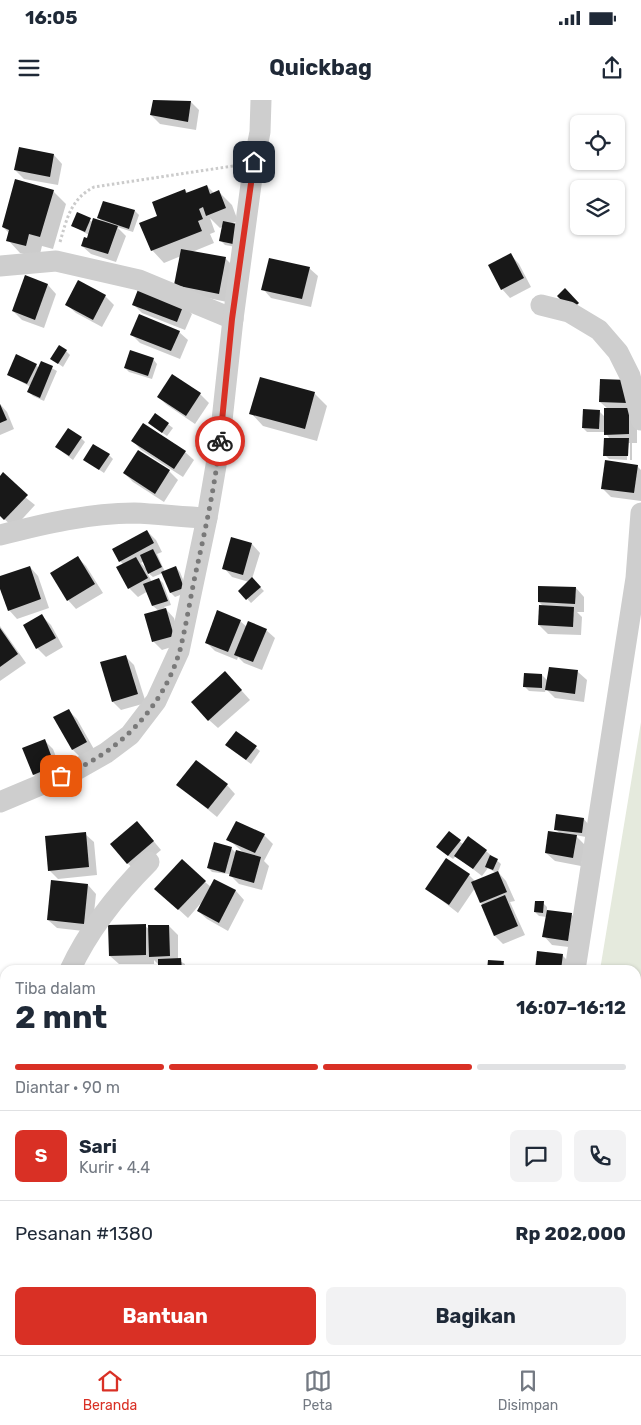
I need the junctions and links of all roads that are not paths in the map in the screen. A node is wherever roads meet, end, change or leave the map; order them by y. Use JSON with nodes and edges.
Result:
{"nodes":[{"id":1,"x":261,"y":100,"type":"edge"},
{"id":2,"x":0,"y":266,"type":"edge"},
{"id":3,"x":541,"y":305,"type":"dead end"},
{"id":4,"x":232,"y":319,"type":"junction"},
{"id":5,"x":636,"y":374,"type":"edge"},
{"id":6,"x":641,"y":420,"type":"edge"},
{"id":7,"x":641,"y":514,"type":"edge"},
{"id":8,"x":208,"y":518,"type":"junction"},
{"id":9,"x":0,"y":535,"type":"edge"},
{"id":10,"x":0,"y":802,"type":"edge"},
{"id":11,"x":149,"y":862,"type":"dead end"},
{"id":12,"x":73,"y":965,"type":"edge"},
{"id":13,"x":576,"y":965,"type":"edge"}],
"edges":[{"from":1,"to":4,"type":"street"},
{"from":2,"to":4,"type":"street"},
{"from":3,"to":5,"type":"street"},
{"from":4,"to":8,"type":"street"},
{"from":5,"to":6,"type":"street"},
{"from":7,"to":13,"type":"street"},
{"from":8,"to":9,"type":"street"},
{"from":8,"to":10,"type":"street"},
{"from":11,"to":12,"type":"street"}]}
